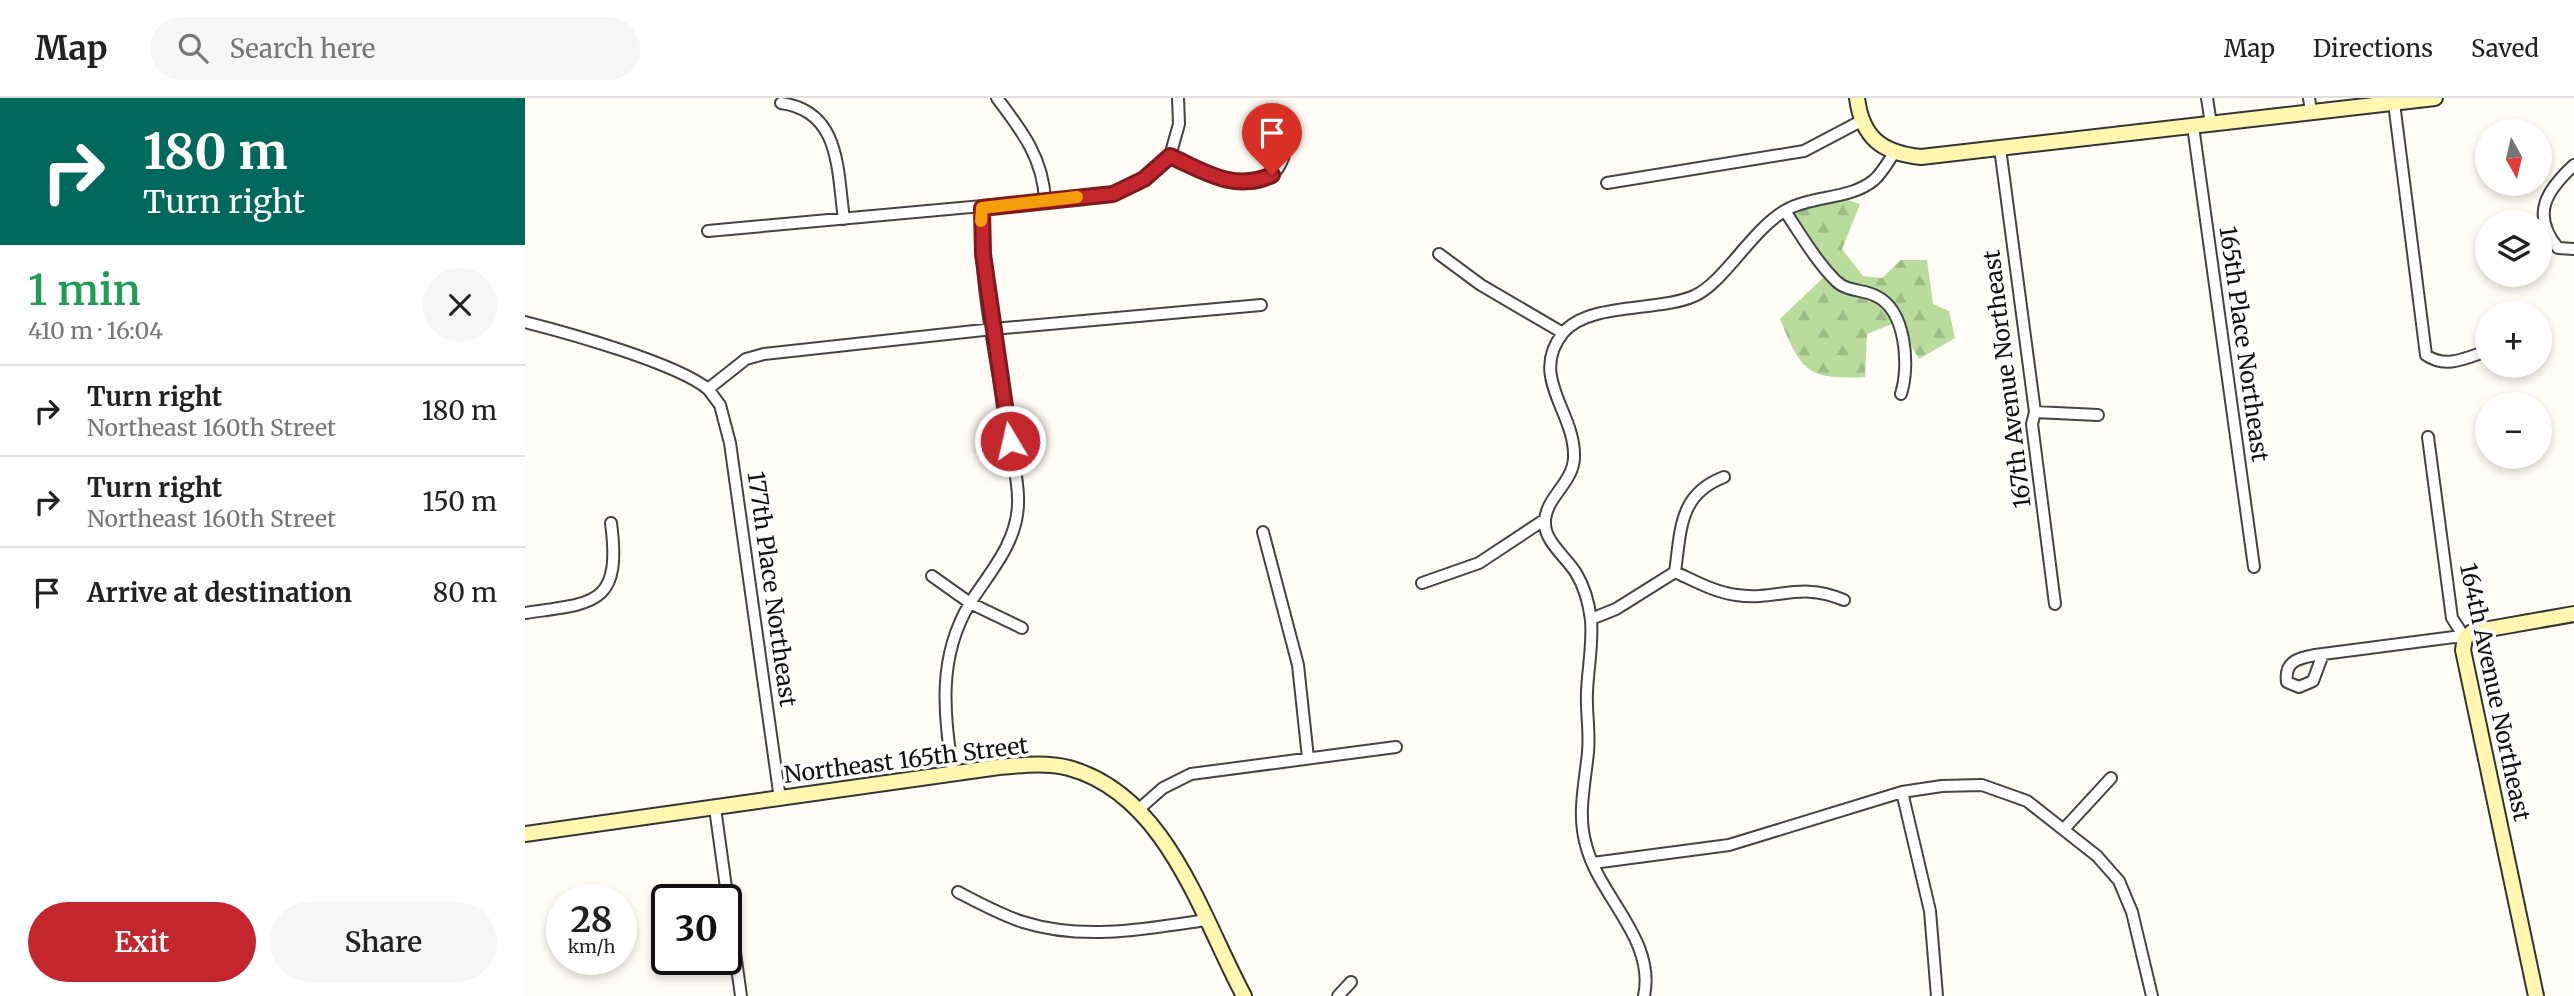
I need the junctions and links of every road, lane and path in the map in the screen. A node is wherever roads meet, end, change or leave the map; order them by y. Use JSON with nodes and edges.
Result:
{"nodes":[{"id":1,"x":997,"y":98,"type":"edge"},
{"id":2,"x":1178,"y":98,"type":"edge"},
{"id":3,"x":1857,"y":98,"type":"edge"},
{"id":4,"x":2207,"y":98,"type":"edge"},
{"id":5,"x":2435,"y":98,"type":"edge"},
{"id":6,"x":781,"y":103,"type":"dead end"},
{"id":7,"x":2393,"y":103,"type":"junction"},
{"id":8,"x":2310,"y":105,"type":"edge"},
{"id":9,"x":1861,"y":121,"type":"junction"},
{"id":10,"x":2211,"y":124,"type":"junction"},
{"id":11,"x":2193,"y":127,"type":"junction"},
{"id":12,"x":2000,"y":148,"type":"junction"},
{"id":13,"x":1285,"y":152,"type":"dead end"},
{"id":14,"x":1894,"y":153,"type":"junction"},
{"id":15,"x":1170,"y":156,"type":"junction"},
{"id":16,"x":2574,"y":165,"type":"edge"},
{"id":17,"x":1607,"y":183,"type":"dead end"},
{"id":18,"x":1045,"y":200,"type":"junction"},
{"id":19,"x":982,"y":208,"type":"junction"},
{"id":20,"x":1785,"y":211,"type":"junction"},
{"id":21,"x":844,"y":219,"type":"junction"},
{"id":22,"x":708,"y":231,"type":"dead end"},
{"id":23,"x":2574,"y":249,"type":"edge"},
{"id":24,"x":1439,"y":254,"type":"dead end"},
{"id":25,"x":1261,"y":305,"type":"dead end"},
{"id":26,"x":525,"y":322,"type":"edge"},
{"id":27,"x":993,"y":329,"type":"junction"},
{"id":28,"x":1563,"y":333,"type":"junction"},
{"id":29,"x":2475,"y":354,"type":"edge"},
{"id":30,"x":708,"y":389,"type":"junction"},
{"id":31,"x":1901,"y":394,"type":"dead end"},
{"id":32,"x":2035,"y":412,"type":"junction"},
{"id":33,"x":2098,"y":415,"type":"dead end"},
{"id":34,"x":2428,"y":437,"type":"dead end"},
{"id":35,"x":1724,"y":477,"type":"dead end"},
{"id":36,"x":1544,"y":520,"type":"junction"},
{"id":37,"x":611,"y":523,"type":"dead end"},
{"id":38,"x":1263,"y":532,"type":"dead end"},
{"id":39,"x":2254,"y":567,"type":"dead end"},
{"id":40,"x":1675,"y":572,"type":"junction"},
{"id":41,"x":932,"y":576,"type":"dead end"},
{"id":42,"x":1422,"y":583,"type":"dead end"},
{"id":43,"x":1844,"y":600,"type":"dead end"},
{"id":44,"x":970,"y":603,"type":"junction"},
{"id":45,"x":2055,"y":604,"type":"dead end"},
{"id":46,"x":525,"y":613,"type":"edge"},
{"id":47,"x":2574,"y":614,"type":"edge"},
{"id":48,"x":1591,"y":619,"type":"junction"},
{"id":49,"x":1022,"y":628,"type":"dead end"},
{"id":50,"x":2465,"y":638,"type":"junction"},
{"id":51,"x":2323,"y":654,"type":"dead end"},
{"id":52,"x":1396,"y":747,"type":"dead end"},
{"id":53,"x":1308,"y":758,"type":"junction"},
{"id":54,"x":953,"y":774,"type":"junction"},
{"id":55,"x":2111,"y":778,"type":"dead end"},
{"id":56,"x":1902,"y":792,"type":"junction"},
{"id":57,"x":780,"y":799,"type":"junction"},
{"id":58,"x":715,"y":808,"type":"junction"},
{"id":59,"x":1139,"y":809,"type":"junction"},
{"id":60,"x":2064,"y":829,"type":"junction"},
{"id":61,"x":525,"y":834,"type":"edge"},
{"id":62,"x":1593,"y":863,"type":"junction"},
{"id":63,"x":958,"y":892,"type":"dead end"},
{"id":64,"x":1206,"y":920,"type":"junction"},
{"id":65,"x":1351,"y":982,"type":"dead end"},
{"id":66,"x":741,"y":996,"type":"edge"},
{"id":67,"x":1244,"y":996,"type":"edge"},
{"id":68,"x":1338,"y":996,"type":"edge"},
{"id":69,"x":1644,"y":996,"type":"edge"},
{"id":70,"x":1937,"y":996,"type":"edge"},
{"id":71,"x":2152,"y":996,"type":"edge"},
{"id":72,"x":2536,"y":996,"type":"edge"}],
"edges":[{"from":1,"to":18,"type":"street"},
{"from":2,"to":15,"type":"street"},
{"from":3,"to":9,"type":"street"},
{"from":4,"to":10,"type":"street"},
{"from":5,"to":7,"type":"street"},
{"from":6,"to":21,"type":"street"},
{"from":7,"to":8,"type":"street"},
{"from":7,"to":29,"type":"street"},
{"from":8,"to":10,"type":"street"},
{"from":9,"to":14,"type":"street"},
{"from":9,"to":17,"type":"street"},
{"from":10,"to":11,"type":"street"},
{"from":11,"to":12,"type":"street"},
{"from":11,"to":39,"type":"street","name":"165th Place Northeast"},
{"from":12,"to":14,"type":"street"},
{"from":12,"to":32,"type":"street","name":"167th Avenue Northeast"},
{"from":13,"to":15,"type":"street"},
{"from":14,"to":20,"type":"street"},
{"from":15,"to":18,"type":"street"},
{"from":16,"to":23,"type":"street"},
{"from":18,"to":19,"type":"street"},
{"from":19,"to":21,"type":"street"},
{"from":19,"to":27,"type":"street"},
{"from":20,"to":28,"type":"street"},
{"from":20,"to":31,"type":"street"},
{"from":21,"to":22,"type":"street"},
{"from":24,"to":28,"type":"street"},
{"from":25,"to":27,"type":"street"},
{"from":26,"to":30,"type":"street"},
{"from":27,"to":30,"type":"street"},
{"from":27,"to":44,"type":"street"},
{"from":28,"to":36,"type":"street"},
{"from":30,"to":57,"type":"street","name":"177th Place Northeast"},
{"from":32,"to":33,"type":"street"},
{"from":32,"to":45,"type":"street","name":"167th Avenue Northeast"},
{"from":34,"to":50,"type":"street","name":"164th Avenue Northeast"},
{"from":35,"to":40,"type":"street"},
{"from":36,"to":42,"type":"street"},
{"from":36,"to":48,"type":"street"},
{"from":37,"to":46,"type":"street"},
{"from":38,"to":53,"type":"street"},
{"from":40,"to":43,"type":"street"},
{"from":40,"to":48,"type":"street"},
{"from":41,"to":44,"type":"street"},
{"from":44,"to":49,"type":"street"},
{"from":44,"to":54,"type":"street"},
{"from":47,"to":50,"type":"street"},
{"from":48,"to":62,"type":"street"},
{"from":50,"to":51,"type":"street"},
{"from":50,"to":72,"type":"street","name":"164th Avenue Northeast"},
{"from":52,"to":53,"type":"street"},
{"from":53,"to":59,"type":"street"},
{"from":54,"to":57,"type":"street","name":"Northeast 165th Street"},
{"from":54,"to":59,"type":"street","name":"Northeast 165th Street"},
{"from":55,"to":60,"type":"street"},
{"from":56,"to":60,"type":"street"},
{"from":56,"to":62,"type":"street"},
{"from":56,"to":70,"type":"street"},
{"from":57,"to":58,"type":"street","name":"Northeast 165th Street"},
{"from":58,"to":61,"type":"street","name":"Northeast 165th Street"},
{"from":58,"to":66,"type":"street"},
{"from":59,"to":64,"type":"street"},
{"from":60,"to":71,"type":"street"},
{"from":62,"to":69,"type":"street"},
{"from":63,"to":64,"type":"street"},
{"from":64,"to":67,"type":"street"},
{"from":65,"to":68,"type":"street"}]}
